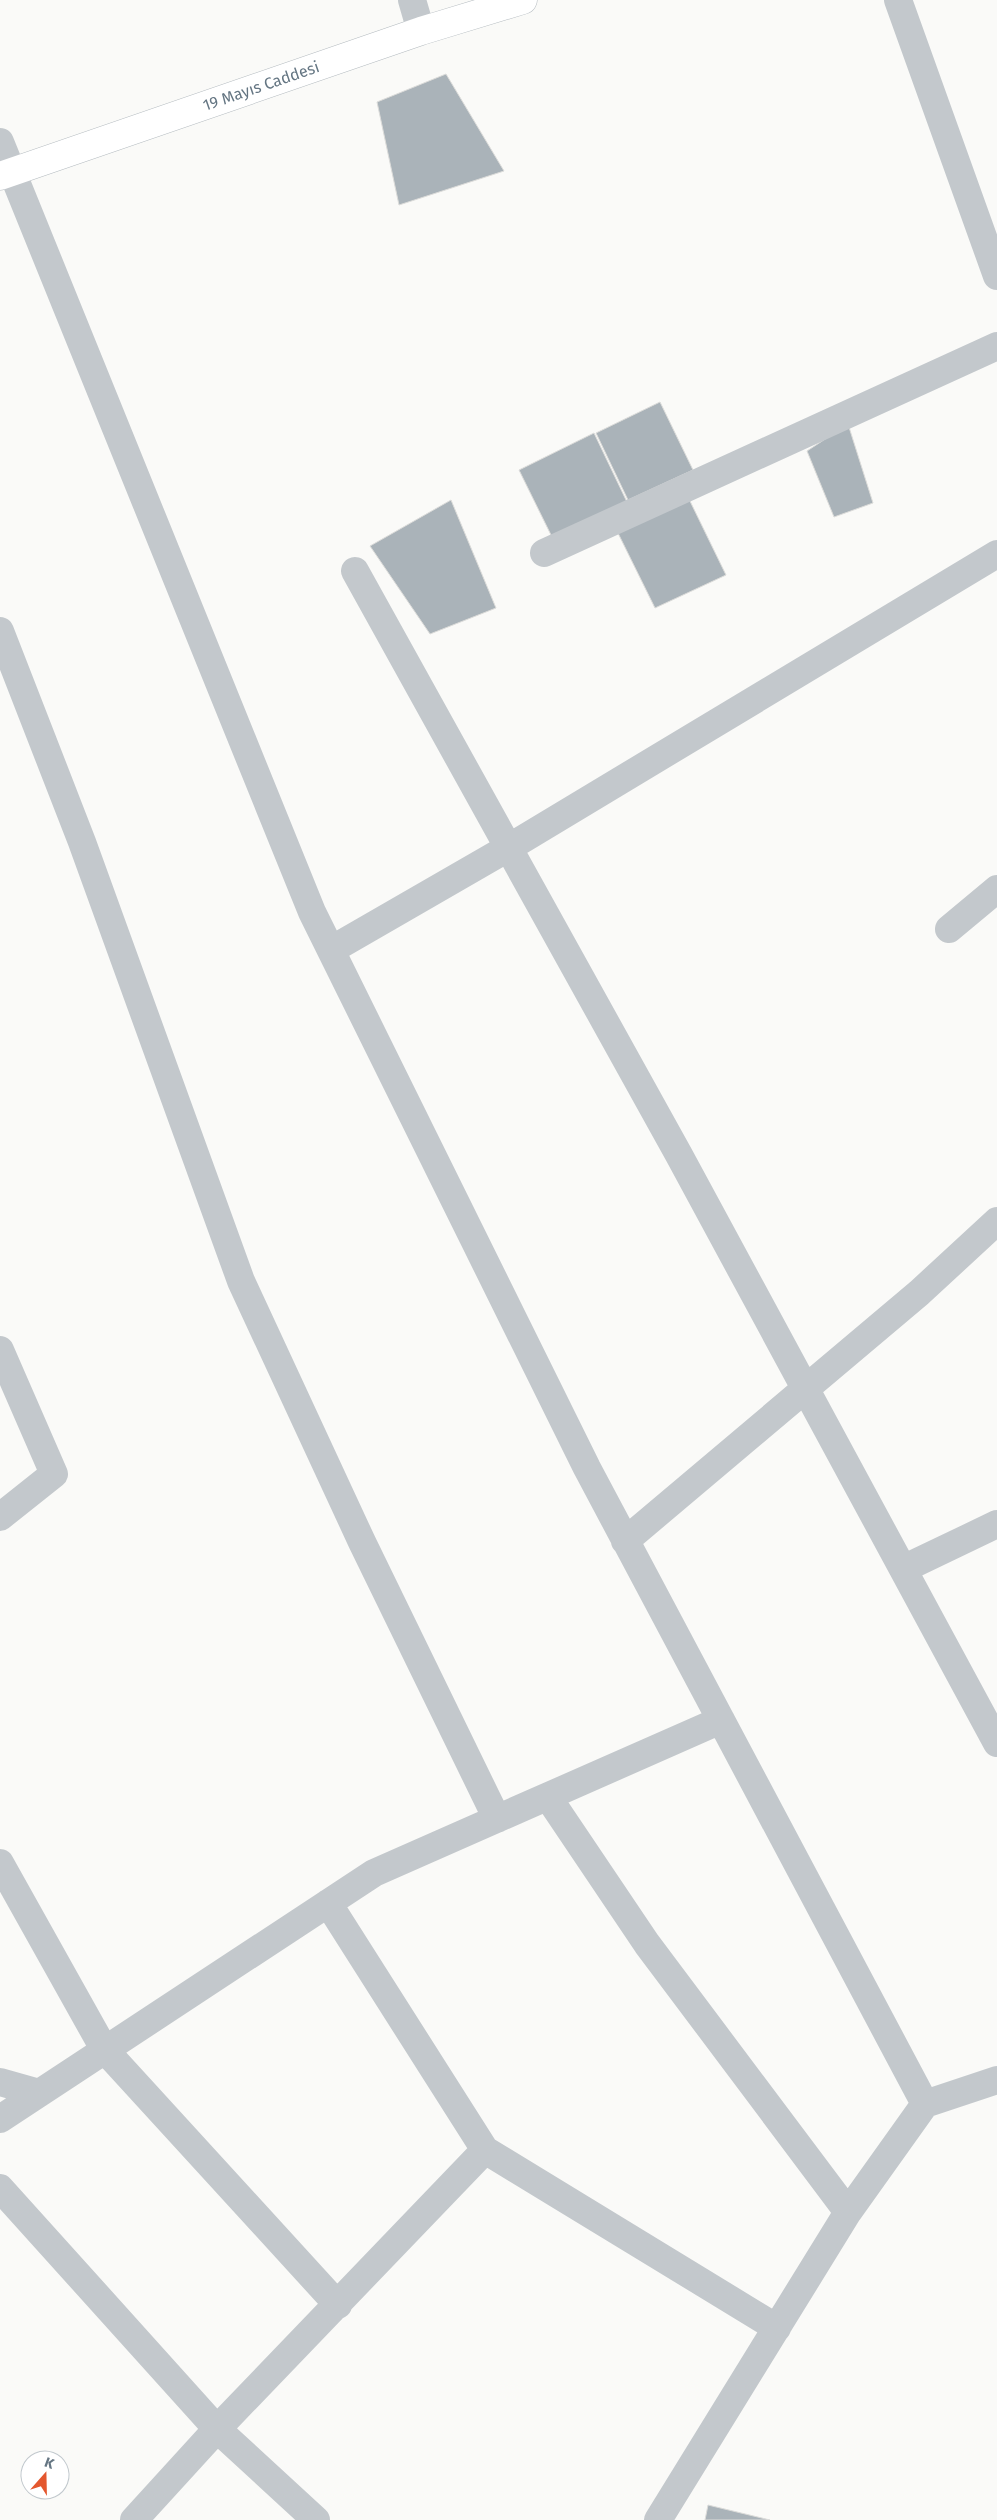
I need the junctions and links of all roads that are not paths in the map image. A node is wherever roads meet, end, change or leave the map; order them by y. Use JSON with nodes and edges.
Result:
{"nodes":[{"id":1,"x":412,"y":0,"type":"edge"},
{"id":2,"x":523,"y":0,"type":"edge"},
{"id":3,"x":898,"y":0,"type":"edge"},
{"id":4,"x":421,"y":31,"type":"junction"},
{"id":5,"x":0,"y":142,"type":"edge"},
{"id":6,"x":5,"y":174,"type":"edge"},
{"id":7,"x":997,"y":276,"type":"edge"},
{"id":8,"x":997,"y":346,"type":"edge"},
{"id":9,"x":544,"y":552,"type":"dead end"},
{"id":10,"x":997,"y":554,"type":"edge"},
{"id":11,"x":355,"y":571,"type":"dead end"},
{"id":12,"x":0,"y":632,"type":"edge"},
{"id":13,"x":508,"y":848,"type":"junction"},
{"id":14,"x":997,"y":889,"type":"edge"},
{"id":15,"x":949,"y":929,"type":"dead end"},
{"id":16,"x":331,"y":950,"type":"junction"},
{"id":17,"x":997,"y":1221,"type":"edge"},
{"id":18,"x":0,"y":1350,"type":"edge"},
{"id":19,"x":805,"y":1389,"type":"junction"},
{"id":20,"x":0,"y":1517,"type":"edge"},
{"id":21,"x":997,"y":1524,"type":"edge"},
{"id":22,"x":625,"y":1541,"type":"junction"},
{"id":23,"x":903,"y":1569,"type":"junction"},
{"id":24,"x":721,"y":1720,"type":"junction"},
{"id":25,"x":997,"y":1743,"type":"edge"},
{"id":26,"x":548,"y":1796,"type":"junction"},
{"id":27,"x":497,"y":1818,"type":"junction"},
{"id":28,"x":0,"y":1863,"type":"edge"},
{"id":29,"x":328,"y":1903,"type":"junction"},
{"id":30,"x":104,"y":2050,"type":"junction"},
{"id":31,"x":997,"y":2080,"type":"edge"},
{"id":32,"x":0,"y":2082,"type":"edge"},
{"id":33,"x":39,"y":2093,"type":"junction"},
{"id":34,"x":925,"y":2104,"type":"junction"},
{"id":35,"x":0,"y":2119,"type":"edge"},
{"id":36,"x":485,"y":2150,"type":"junction"},
{"id":37,"x":0,"y":2188,"type":"edge"},
{"id":38,"x":848,"y":2212,"type":"junction"},
{"id":39,"x":338,"y":2305,"type":"junction"},
{"id":40,"x":777,"y":2328,"type":"junction"},
{"id":41,"x":217,"y":2429,"type":"junction"},
{"id":42,"x":134,"y":2520,"type":"edge"},
{"id":43,"x":316,"y":2520,"type":"edge"},
{"id":44,"x":658,"y":2520,"type":"edge"}],
"edges":[{"from":1,"to":4,"type":"street"},
{"from":2,"to":4,"type":"street","name":"19 Mayıs Caddesi"},
{"from":3,"to":7,"type":"street"},
{"from":4,"to":6,"type":"street","name":"19 Mayıs Caddesi"},
{"from":5,"to":6,"type":"street"},
{"from":6,"to":16,"type":"street"},
{"from":8,"to":9,"type":"street"},
{"from":10,"to":13,"type":"street"},
{"from":11,"to":13,"type":"street"},
{"from":12,"to":27,"type":"street"},
{"from":13,"to":16,"type":"street"},
{"from":13,"to":19,"type":"street"},
{"from":14,"to":15,"type":"street"},
{"from":16,"to":22,"type":"street"},
{"from":17,"to":19,"type":"street"},
{"from":18,"to":20,"type":"street"},
{"from":19,"to":22,"type":"street"},
{"from":19,"to":23,"type":"street"},
{"from":21,"to":23,"type":"street"},
{"from":22,"to":24,"type":"street"},
{"from":23,"to":25,"type":"street"},
{"from":24,"to":26,"type":"street"},
{"from":24,"to":34,"type":"street"},
{"from":26,"to":27,"type":"street"},
{"from":26,"to":38,"type":"street"},
{"from":27,"to":29,"type":"street"},
{"from":28,"to":30,"type":"street"},
{"from":29,"to":30,"type":"street"},
{"from":29,"to":36,"type":"street"},
{"from":30,"to":33,"type":"street"},
{"from":30,"to":39,"type":"street"},
{"from":31,"to":34,"type":"street"},
{"from":32,"to":33,"type":"street"},
{"from":33,"to":35,"type":"street"},
{"from":34,"to":38,"type":"street"},
{"from":36,"to":39,"type":"street"},
{"from":36,"to":40,"type":"street"},
{"from":37,"to":41,"type":"street"},
{"from":38,"to":40,"type":"street"},
{"from":39,"to":41,"type":"street"},
{"from":40,"to":44,"type":"street"},
{"from":41,"to":42,"type":"street"},
{"from":41,"to":43,"type":"street"}]}
